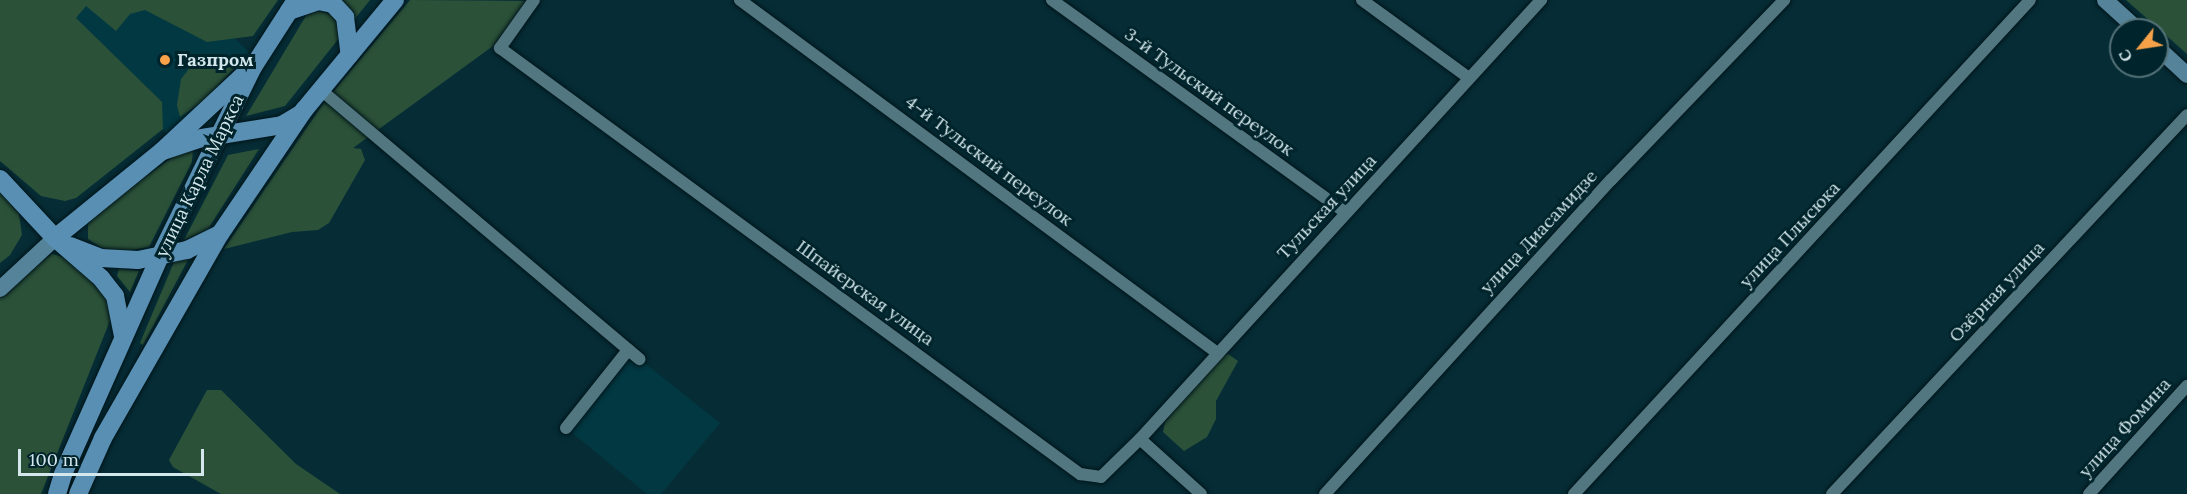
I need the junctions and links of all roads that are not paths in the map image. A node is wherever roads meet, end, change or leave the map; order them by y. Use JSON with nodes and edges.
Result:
{"nodes":[{"id":1,"x":395,"y":0,"type":"edge"},
{"id":2,"x":534,"y":0,"type":"edge"},
{"id":3,"x":740,"y":0,"type":"edge"},
{"id":4,"x":1052,"y":0,"type":"edge"},
{"id":5,"x":1362,"y":0,"type":"edge"},
{"id":6,"x":1541,"y":0,"type":"edge"},
{"id":7,"x":1784,"y":0,"type":"edge"},
{"id":8,"x":2030,"y":0,"type":"edge"},
{"id":9,"x":2104,"y":0,"type":"edge"},
{"id":10,"x":293,"y":6,"type":"edge"},
{"id":11,"x":2124,"y":18,"type":"edge"},
{"id":12,"x":350,"y":55,"type":"junction"},
{"id":13,"x":2169,"y":58,"type":"edge"},
{"id":14,"x":253,"y":67,"type":"junction"},
{"id":15,"x":2187,"y":75,"type":"edge"},
{"id":16,"x":1468,"y":78,"type":"junction"},
{"id":17,"x":321,"y":90,"type":"junction"},
{"id":18,"x":304,"y":110,"type":"junction"},
{"id":19,"x":2187,"y":115,"type":"edge"},
{"id":20,"x":220,"y":137,"type":"junction"},
{"id":21,"x":162,"y":151,"type":"junction"},
{"id":22,"x":0,"y":179,"type":"edge"},
{"id":23,"x":1346,"y":213,"type":"junction"},
{"id":24,"x":220,"y":234,"type":"junction"},
{"id":25,"x":55,"y":238,"type":"junction"},
{"id":26,"x":160,"y":256,"type":"junction"},
{"id":27,"x":0,"y":289,"type":"edge"},
{"id":28,"x":123,"y":336,"type":"junction"},
{"id":29,"x":628,"y":350,"type":"junction"},
{"id":30,"x":1216,"y":352,"type":"junction"},
{"id":31,"x":639,"y":359,"type":"dead end"},
{"id":32,"x":2187,"y":386,"type":"edge"},
{"id":33,"x":566,"y":428,"type":"dead end"},
{"id":34,"x":1140,"y":439,"type":"junction"},
{"id":35,"x":57,"y":494,"type":"edge"},
{"id":36,"x":78,"y":494,"type":"edge"},
{"id":37,"x":1201,"y":494,"type":"edge"},
{"id":38,"x":1326,"y":494,"type":"edge"},
{"id":39,"x":1574,"y":494,"type":"edge"},
{"id":40,"x":1832,"y":494,"type":"edge"},
{"id":41,"x":2089,"y":494,"type":"edge"}],
"edges":[{"from":1,"to":12,"type":"main road"},
{"from":2,"to":34,"type":"street","name":"Шпайерская улица"},
{"from":3,"to":30,"type":"street","name":"4-й Тульский переулок"},
{"from":4,"to":23,"type":"street","name":"3-й Тульский переулок"},
{"from":5,"to":16,"type":"street"},
{"from":6,"to":16,"type":"street","name":"Тульская улица"},
{"from":7,"to":38,"type":"street","name":"улица Диасамидзе"},
{"from":8,"to":39,"type":"street","name":"улица Плысюка"},
{"from":9,"to":11,"type":"main road"},
{"from":10,"to":12,"type":"main road"},
{"from":10,"to":14,"type":"main road"},
{"from":12,"to":17,"type":"main road"},
{"from":13,"to":15,"type":"main road"},
{"from":14,"to":20,"type":"main road","name":"улица Карла Маркса"},
{"from":14,"to":21,"type":"main road","name":"улица Карла Маркса"},
{"from":16,"to":23,"type":"street","name":"Тульская улица"},
{"from":17,"to":18,"type":"main road"},
{"from":17,"to":29,"type":"street"},
{"from":18,"to":20,"type":"main road"},
{"from":18,"to":24,"type":"main road"},
{"from":19,"to":40,"type":"street","name":"Озёрная улица"},
{"from":20,"to":21,"type":"main road"},
{"from":20,"to":26,"type":"main road","name":"улица Карла Маркса"},
{"from":21,"to":25,"type":"main road","name":"улица Карла Маркса"},
{"from":22,"to":25,"type":"main road"},
{"from":23,"to":30,"type":"street","name":"Тульская улица"},
{"from":24,"to":26,"type":"main road"},
{"from":24,"to":36,"type":"main road"},
{"from":25,"to":26,"type":"main road"},
{"from":25,"to":27,"type":"main road","name":"улица Карла Маркса"},
{"from":25,"to":28,"type":"main road"},
{"from":26,"to":28,"type":"main road","name":"улица Карла Маркса"},
{"from":28,"to":35,"type":"main road","name":"улица Карла Маркса"},
{"from":29,"to":31,"type":"street"},
{"from":29,"to":33,"type":"street"},
{"from":30,"to":34,"type":"street","name":"Тульская улица"},
{"from":32,"to":41,"type":"street","name":"улица Фомина"},
{"from":34,"to":37,"type":"street"}]}
